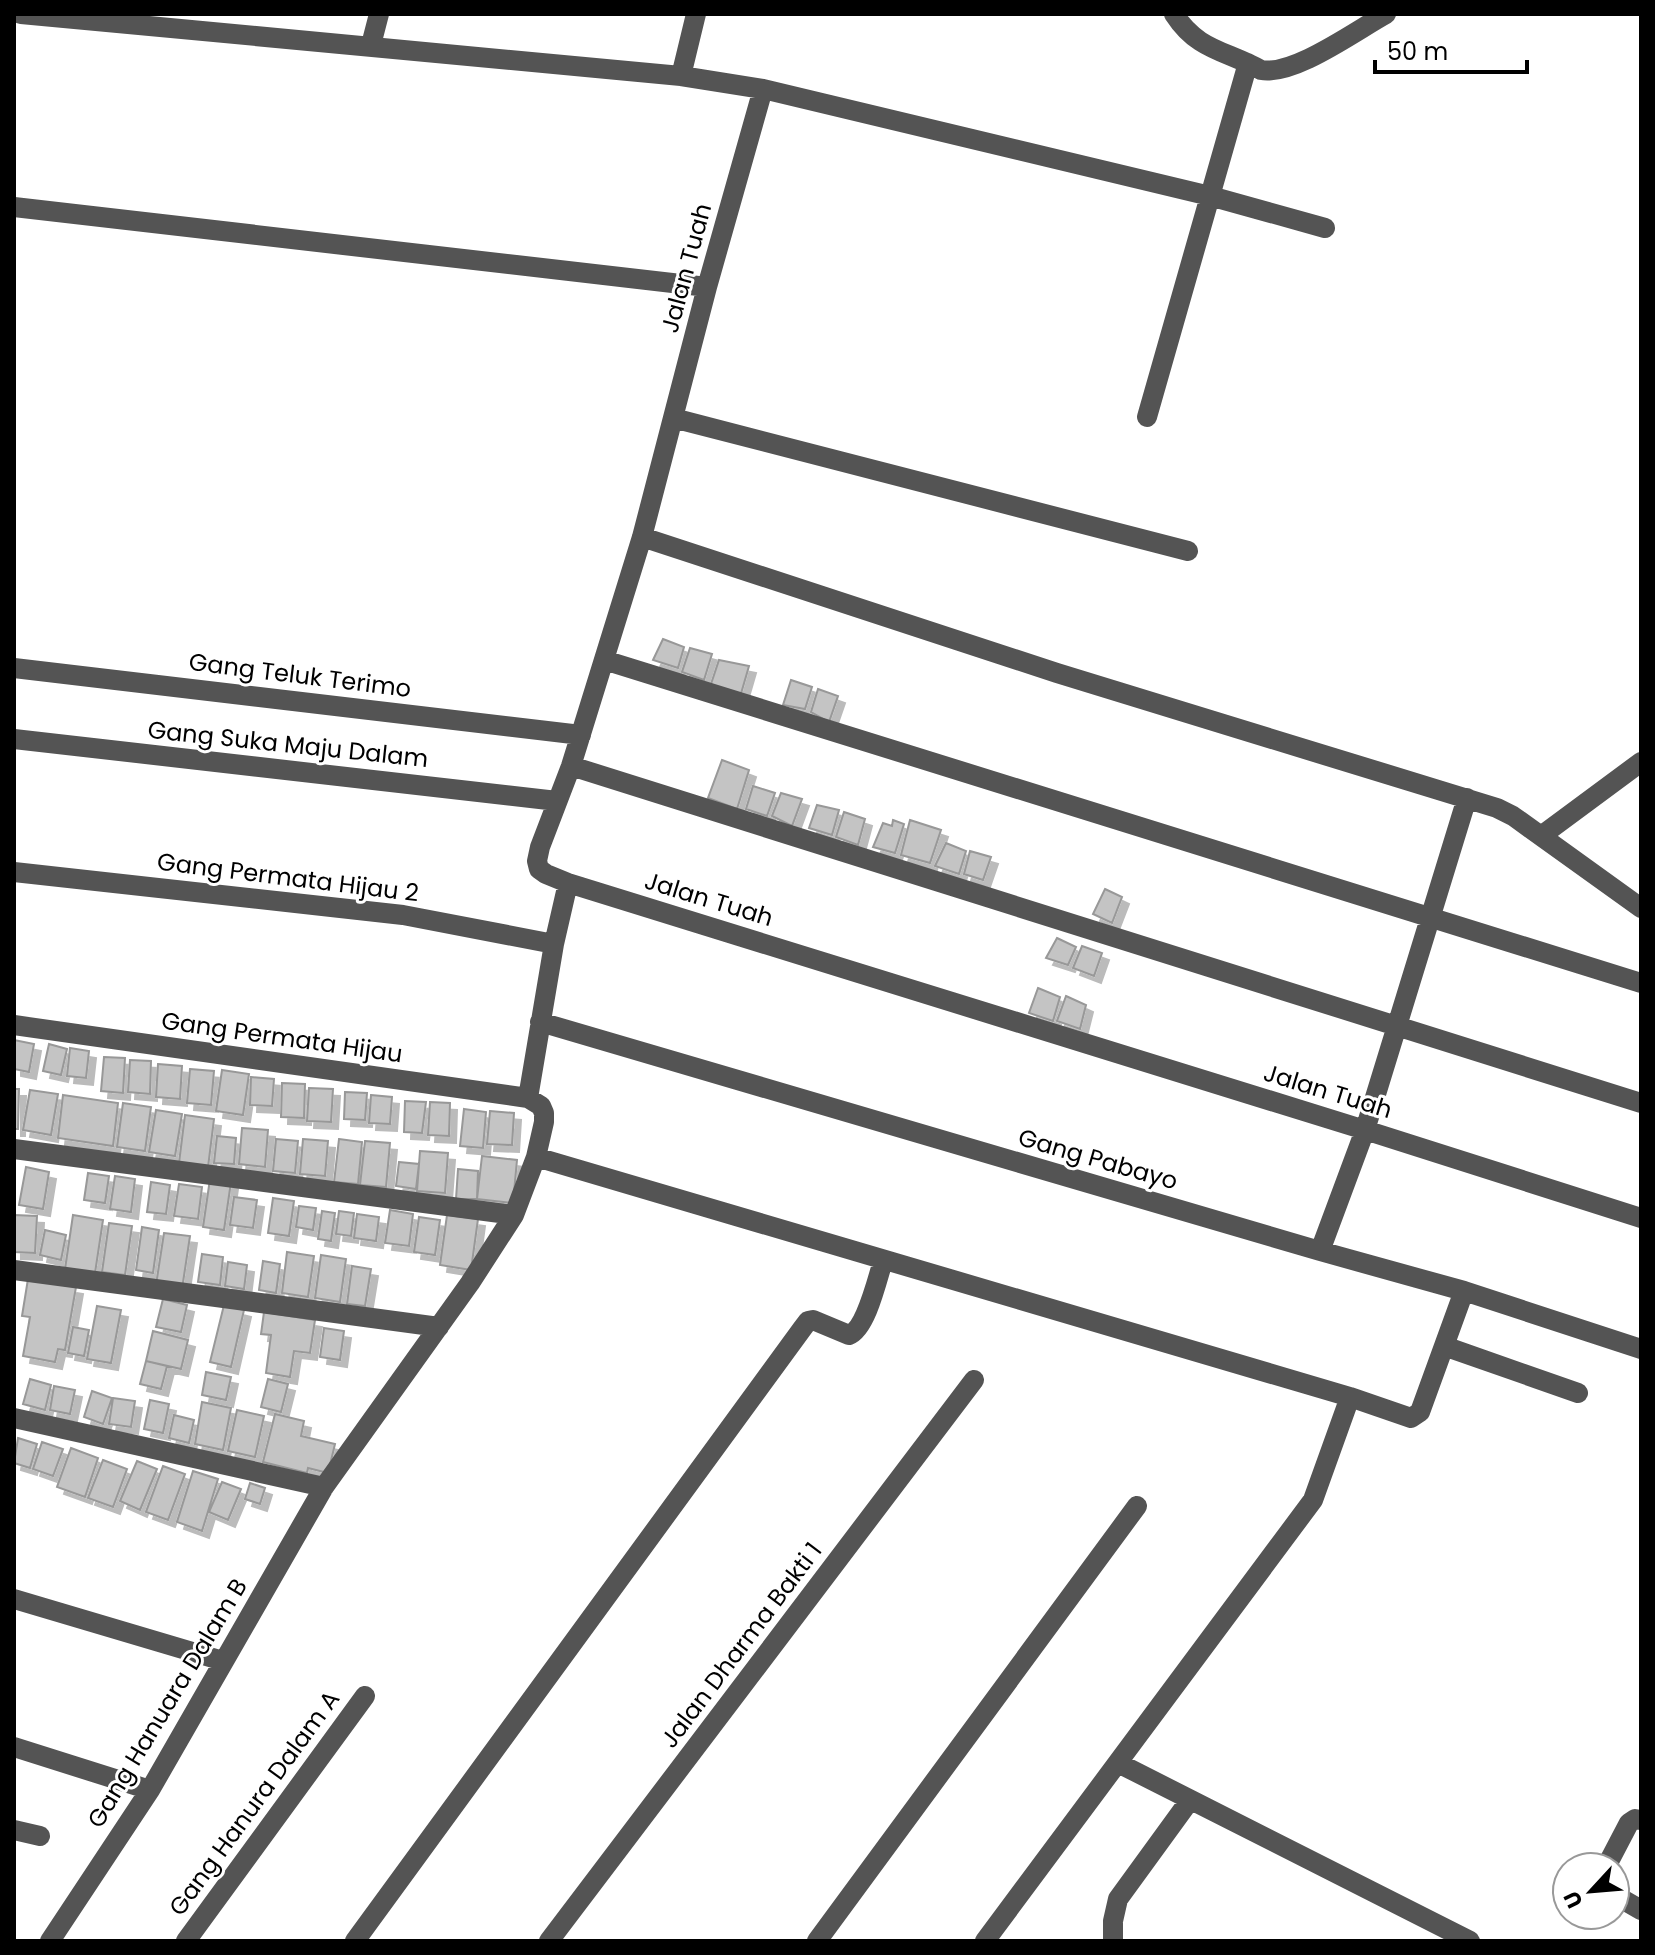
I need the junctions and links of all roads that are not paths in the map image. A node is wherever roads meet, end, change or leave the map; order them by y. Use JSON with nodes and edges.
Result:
{"nodes":[{"id":1,"x":21,"y":14,"type":"edge"},
{"id":2,"x":379,"y":14,"type":"edge"},
{"id":3,"x":696,"y":14,"type":"edge"},
{"id":4,"x":1174,"y":14,"type":"edge"},
{"id":5,"x":1386,"y":14,"type":"edge"},
{"id":6,"x":68,"y":16,"type":"edge"},
{"id":7,"x":371,"y":45,"type":"junction"},
{"id":8,"x":1248,"y":63,"type":"junction"},
{"id":9,"x":681,"y":76,"type":"junction"},
{"id":10,"x":763,"y":89,"type":"junction"},
{"id":11,"x":1210,"y":196,"type":"junction"},
{"id":12,"x":14,"y":207,"type":"edge"},
{"id":13,"x":1325,"y":228,"type":"dead end"},
{"id":14,"x":707,"y":287,"type":"junction"},
{"id":15,"x":1147,"y":417,"type":"dead end"},
{"id":16,"x":673,"y":418,"type":"junction"},
{"id":17,"x":642,"y":537,"type":"junction"},
{"id":18,"x":1188,"y":551,"type":"dead end"},
{"id":19,"x":604,"y":660,"type":"junction"},
{"id":20,"x":14,"y":668,"type":"edge"},
{"id":21,"x":581,"y":735,"type":"junction"},
{"id":22,"x":14,"y":739,"type":"edge"},
{"id":23,"x":1641,"y":762,"type":"edge"},
{"id":24,"x":571,"y":766,"type":"junction"},
{"id":25,"x":1467,"y":798,"type":"junction"},
{"id":26,"x":557,"y":801,"type":"junction"},
{"id":27,"x":1541,"y":836,"type":"junction"},
{"id":28,"x":14,"y":872,"type":"edge"},
{"id":29,"x":568,"y":883,"type":"junction"},
{"id":30,"x":1641,"y":908,"type":"edge"},
{"id":31,"x":1430,"y":919,"type":"junction"},
{"id":32,"x":554,"y":944,"type":"junction"},
{"id":33,"x":1641,"y":983,"type":"edge"},
{"id":34,"x":540,"y":1022,"type":"junction"},
{"id":35,"x":1396,"y":1024,"type":"junction"},
{"id":36,"x":14,"y":1025,"type":"edge"},
{"id":37,"x":534,"y":1102,"type":"junction"},
{"id":38,"x":1641,"y":1103,"type":"edge"},
{"id":39,"x":1365,"y":1130,"type":"junction"},
{"id":40,"x":14,"y":1149,"type":"edge"},
{"id":41,"x":536,"y":1157,"type":"junction"},
{"id":42,"x":514,"y":1215,"type":"junction"},
{"id":43,"x":1641,"y":1218,"type":"edge"},
{"id":44,"x":1320,"y":1251,"type":"junction"},
{"id":45,"x":883,"y":1261,"type":"junction"},
{"id":46,"x":14,"y":1270,"type":"edge"},
{"id":47,"x":1464,"y":1291,"type":"junction"},
{"id":48,"x":439,"y":1327,"type":"junction"},
{"id":49,"x":1444,"y":1346,"type":"junction"},
{"id":50,"x":1641,"y":1349,"type":"edge"},
{"id":51,"x":974,"y":1380,"type":"dead end"},
{"id":52,"x":1578,"y":1393,"type":"dead end"},
{"id":53,"x":1350,"y":1397,"type":"junction"},
{"id":54,"x":14,"y":1418,"type":"edge"},
{"id":55,"x":324,"y":1487,"type":"junction"},
{"id":56,"x":1137,"y":1506,"type":"dead end"},
{"id":57,"x":14,"y":1599,"type":"edge"},
{"id":58,"x":223,"y":1661,"type":"junction"},
{"id":59,"x":365,"y":1696,"type":"dead end"},
{"id":60,"x":14,"y":1747,"type":"edge"},
{"id":61,"x":1118,"y":1763,"type":"junction"},
{"id":62,"x":150,"y":1790,"type":"junction"},
{"id":63,"x":1190,"y":1800,"type":"junction"},
{"id":64,"x":1641,"y":1820,"type":"edge"},
{"id":65,"x":14,"y":1830,"type":"edge"},
{"id":66,"x":40,"y":1836,"type":"dead end"},
{"id":67,"x":1614,"y":1851,"type":"edge"},
{"id":68,"x":50,"y":1941,"type":"edge"},
{"id":69,"x":186,"y":1941,"type":"edge"},
{"id":70,"x":355,"y":1941,"type":"edge"},
{"id":71,"x":549,"y":1941,"type":"edge"},
{"id":72,"x":817,"y":1941,"type":"edge"},
{"id":73,"x":985,"y":1941,"type":"edge"},
{"id":74,"x":1113,"y":1941,"type":"edge"},
{"id":75,"x":1470,"y":1941,"type":"edge"}],
"edges":[{"from":1,"to":6,"type":"street"},
{"from":2,"to":7,"type":"street"},
{"from":3,"to":9,"type":"street"},
{"from":4,"to":8,"type":"street"},
{"from":5,"to":8,"type":"street"},
{"from":6,"to":7,"type":"street"},
{"from":7,"to":9,"type":"street"},
{"from":8,"to":11,"type":"street"},
{"from":9,"to":10,"type":"street"},
{"from":10,"to":11,"type":"street"},
{"from":10,"to":14,"type":"street","name":"Jalan Tuah"},
{"from":11,"to":13,"type":"street"},
{"from":11,"to":15,"type":"street"},
{"from":12,"to":14,"type":"street"},
{"from":14,"to":16,"type":"street","name":"Jalan Tuah"},
{"from":16,"to":17,"type":"street","name":"Jalan Tuah"},
{"from":16,"to":18,"type":"street"},
{"from":17,"to":19,"type":"street","name":"Jalan Tuah"},
{"from":17,"to":25,"type":"street"},
{"from":19,"to":21,"type":"street","name":"Jalan Tuah"},
{"from":19,"to":31,"type":"street"},
{"from":20,"to":21,"type":"street","name":"Gang Teluk Terimo"},
{"from":21,"to":24,"type":"street","name":"Jalan Tuah"},
{"from":22,"to":26,"type":"street","name":"Gang Suka Maju Dalam"},
{"from":23,"to":27,"type":"street"},
{"from":24,"to":26,"type":"street","name":"Jalan Tuah"},
{"from":24,"to":35,"type":"street"},
{"from":25,"to":27,"type":"street"},
{"from":25,"to":31,"type":"street"},
{"from":26,"to":29,"type":"street","name":"Jalan Tuah"},
{"from":27,"to":30,"type":"street"},
{"from":28,"to":32,"type":"street","name":"Gang Permata Hijau 2"},
{"from":29,"to":32,"type":"street","name":"Gang Hanuara Dalam B"},
{"from":29,"to":39,"type":"street","name":"Jalan Tuah"},
{"from":31,"to":33,"type":"street"},
{"from":31,"to":35,"type":"street"},
{"from":32,"to":34,"type":"street","name":"Gang Hanuara Dalam B"},
{"from":34,"to":37,"type":"street","name":"Gang Hanuara Dalam B"},
{"from":34,"to":44,"type":"street","name":"Gang Pabayo"},
{"from":35,"to":38,"type":"street"},
{"from":35,"to":39,"type":"street"},
{"from":36,"to":37,"type":"street","name":"Gang Permata Hijau"},
{"from":37,"to":41,"type":"street","name":"Gang Hanuara Dalam B"},
{"from":39,"to":43,"type":"street","name":"Jalan Tuah"},
{"from":39,"to":44,"type":"street"},
{"from":40,"to":42,"type":"street"},
{"from":41,"to":42,"type":"street","name":"Gang Hanuara Dalam B"},
{"from":41,"to":45,"type":"street"},
{"from":42,"to":48,"type":"street","name":"Gang Hanuara Dalam B"},
{"from":44,"to":47,"type":"street","name":"Gang Pabayo"},
{"from":45,"to":53,"type":"street"},
{"from":45,"to":70,"type":"street"},
{"from":46,"to":48,"type":"street"},
{"from":47,"to":49,"type":"street"},
{"from":47,"to":50,"type":"street","name":"Gang Pabayo"},
{"from":48,"to":55,"type":"street","name":"Gang Hanuara Dalam B"},
{"from":49,"to":52,"type":"street"},
{"from":49,"to":53,"type":"street"},
{"from":51,"to":71,"type":"street","name":"Jalan Dharma Bakti 1"},
{"from":53,"to":61,"type":"street"},
{"from":54,"to":55,"type":"street"},
{"from":55,"to":58,"type":"street","name":"Gang Hanuara Dalam B"},
{"from":56,"to":72,"type":"street"},
{"from":57,"to":58,"type":"street"},
{"from":58,"to":62,"type":"street","name":"Gang Hanuara Dalam B"},
{"from":59,"to":69,"type":"street","name":"Gang Hanura Dalam A"},
{"from":60,"to":62,"type":"street"},
{"from":61,"to":63,"type":"street"},
{"from":61,"to":73,"type":"street"},
{"from":62,"to":68,"type":"street","name":"Gang Hanuara Dalam B"},
{"from":63,"to":74,"type":"street"},
{"from":63,"to":75,"type":"street"},
{"from":64,"to":67,"type":"street"},
{"from":65,"to":66,"type":"street"}]}
